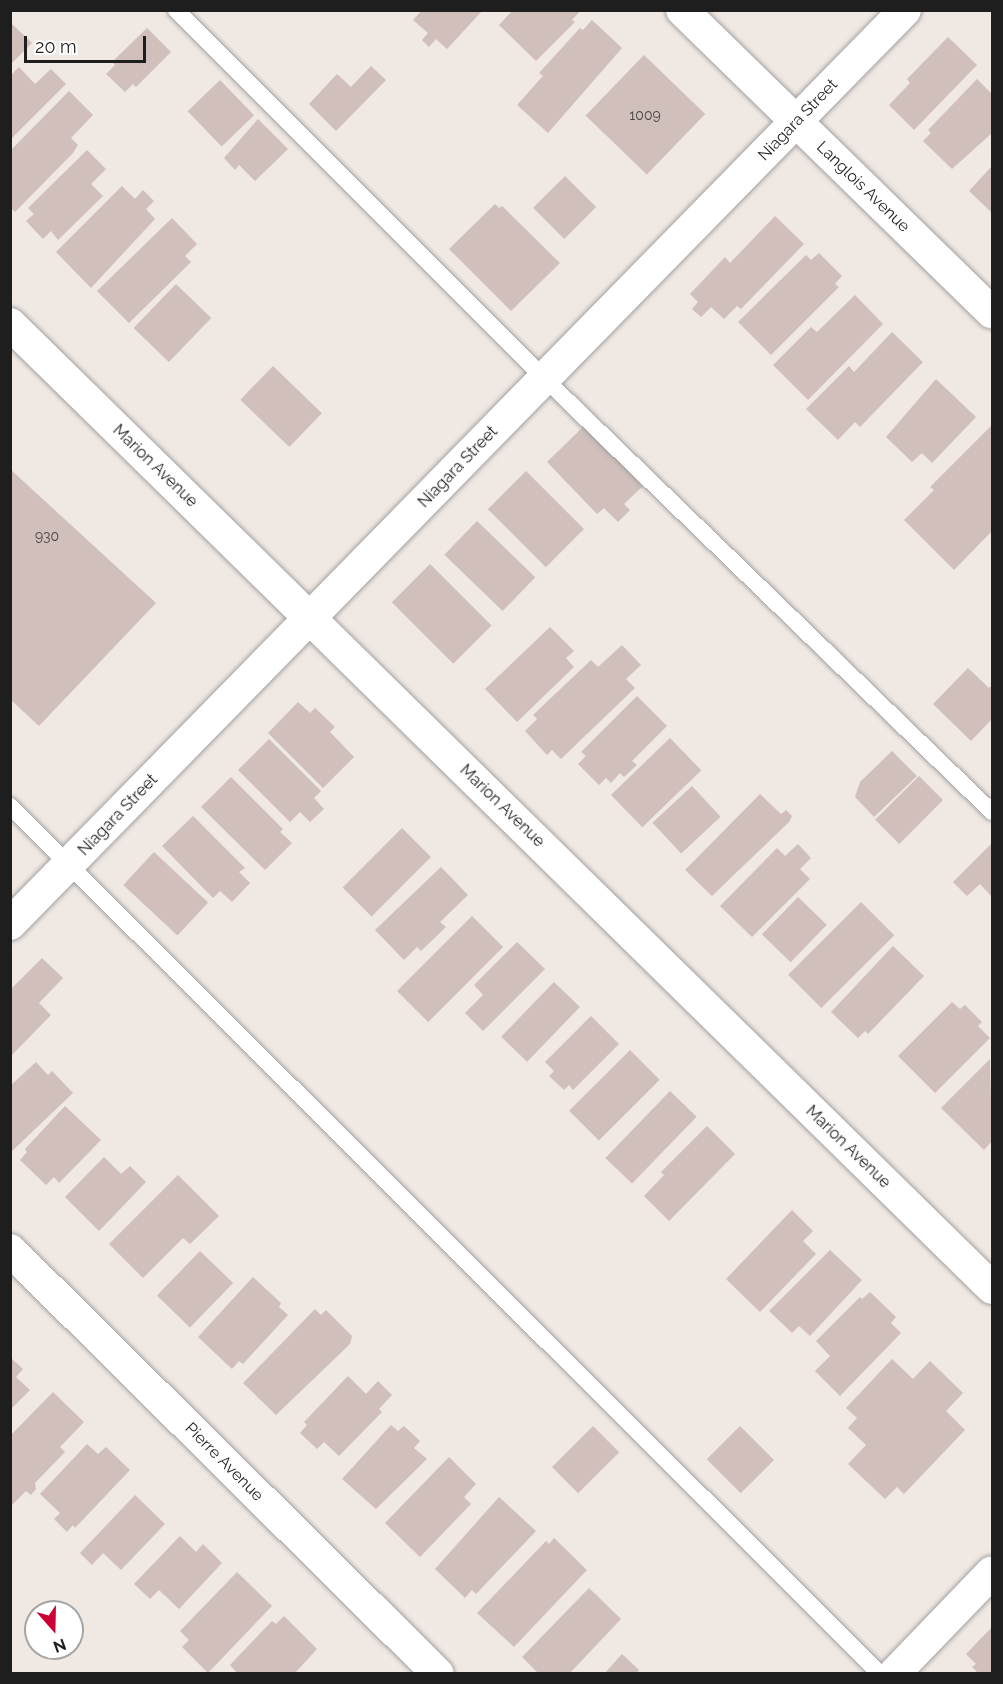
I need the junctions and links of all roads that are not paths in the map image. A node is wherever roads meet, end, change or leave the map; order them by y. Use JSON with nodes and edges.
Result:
{"nodes":[{"id":1,"x":176,"y":10,"type":"edge"},
{"id":2,"x":682,"y":10,"type":"edge"},
{"id":3,"x":905,"y":10,"type":"edge"},
{"id":4,"x":796,"y":122,"type":"junction"},
{"id":5,"x":993,"y":313,"type":"edge"},
{"id":6,"x":10,"y":324,"type":"edge"},
{"id":7,"x":545,"y":379,"type":"junction"},
{"id":8,"x":310,"y":618,"type":"junction"},
{"id":9,"x":10,"y":806,"type":"edge"},
{"id":10,"x":993,"y":812,"type":"edge"},
{"id":11,"x":69,"y":864,"type":"junction"},
{"id":12,"x":10,"y":924,"type":"edge"},
{"id":13,"x":10,"y":1250,"type":"edge"},
{"id":14,"x":993,"y":1288,"type":"edge"},
{"id":15,"x":993,"y":1572,"type":"edge"},
{"id":16,"x":438,"y":1674,"type":"edge"},
{"id":17,"x":880,"y":1674,"type":"edge"},
{"id":18,"x":894,"y":1674,"type":"edge"}],
"edges":[{"from":1,"to":7,"type":"lane"},
{"from":2,"to":4,"type":"street","name":"Langlois Avenue"},
{"from":3,"to":4,"type":"street","name":"Niagara Street"},
{"from":4,"to":5,"type":"street","name":"Langlois Avenue"},
{"from":4,"to":7,"type":"street","name":"Niagara Street"},
{"from":6,"to":8,"type":"street","name":"Marion Avenue"},
{"from":7,"to":8,"type":"street","name":"Niagara Street"},
{"from":7,"to":10,"type":"lane"},
{"from":8,"to":11,"type":"street","name":"Niagara Street"},
{"from":8,"to":14,"type":"street","name":"Marion Avenue"},
{"from":9,"to":11,"type":"lane"},
{"from":11,"to":12,"type":"street","name":"Niagara Street"},
{"from":11,"to":17,"type":"lane"},
{"from":13,"to":16,"type":"street","name":"Pierre Avenue"},
{"from":15,"to":18,"type":"street"}]}
